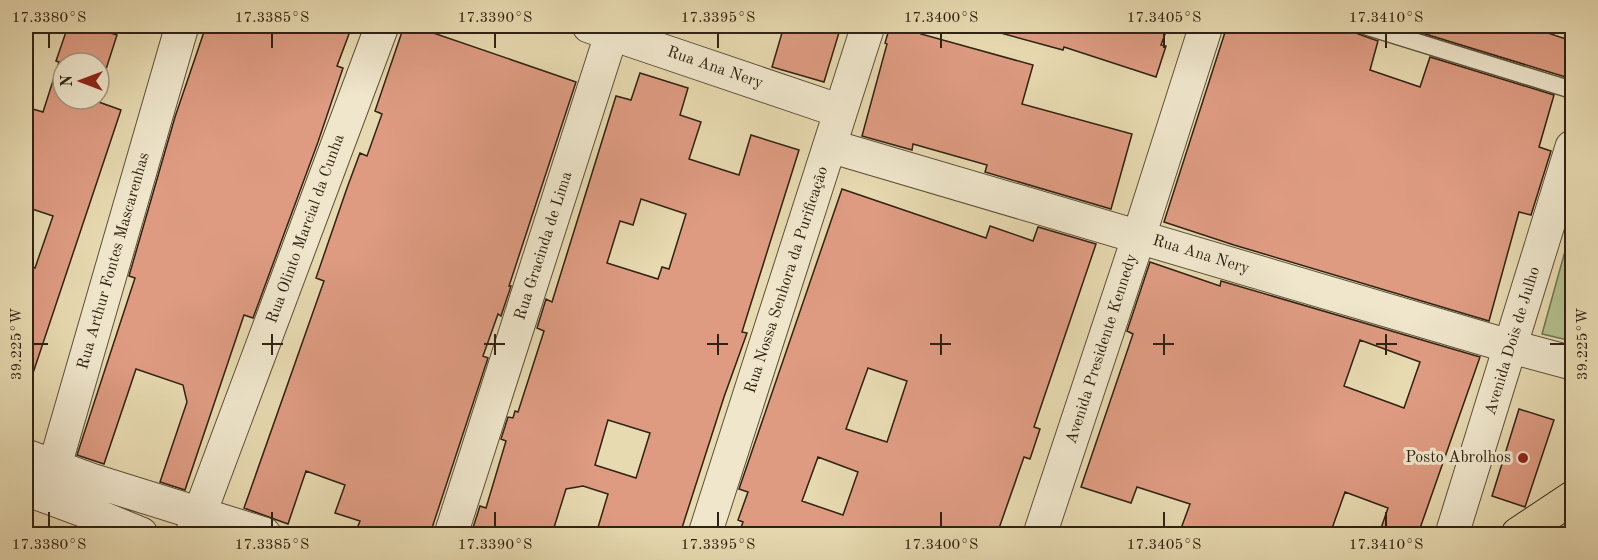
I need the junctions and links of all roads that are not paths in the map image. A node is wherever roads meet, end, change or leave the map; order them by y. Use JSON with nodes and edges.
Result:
{"nodes":[{"id":1,"x":182,"y":26,"type":"edge"},
{"id":2,"x":382,"y":26,"type":"edge"},
{"id":3,"x":868,"y":26,"type":"edge"},
{"id":4,"x":1206,"y":26,"type":"edge"},
{"id":5,"x":1365,"y":26,"type":"edge"},
{"id":6,"x":605,"y":28,"type":"edge"},
{"id":7,"x":1572,"y":90,"type":"edge"},
{"id":8,"x":840,"y":111,"type":"junction"},
{"id":9,"x":830,"y":146,"type":"junction"},
{"id":10,"x":1572,"y":147,"type":"edge"},
{"id":11,"x":1139,"y":236,"type":"junction"},
{"id":12,"x":1512,"y":347,"type":"junction"},
{"id":13,"x":1572,"y":363,"type":"edge"},
{"id":14,"x":38,"y":477,"type":"edge"},
{"id":15,"x":1572,"y":498,"type":"edge"},
{"id":16,"x":81,"y":508,"type":"edge"},
{"id":17,"x":196,"y":524,"type":"edge"},
{"id":18,"x":141,"y":534,"type":"edge"},
{"id":19,"x":264,"y":534,"type":"edge"},
{"id":20,"x":451,"y":534,"type":"edge"},
{"id":21,"x":705,"y":534,"type":"edge"},
{"id":22,"x":1040,"y":534,"type":"edge"},
{"id":23,"x":1452,"y":534,"type":"edge"},
{"id":24,"x":1518,"y":534,"type":"edge"}],
"edges":[{"from":1,"to":14,"type":"street","name":"Rua Arthur Fontes Mascarenhas"},
{"from":2,"to":17,"type":"street","name":"Rua Olinto Marcial da Cunha"},
{"from":3,"to":8,"type":"street","name":"Rua Nossa Senhora da Purificação"},
{"from":4,"to":11,"type":"street","name":"Avenida Presidente Kennedy"},
{"from":5,"to":7,"type":"lane"},
{"from":6,"to":8,"type":"street","name":"Rua Ana Nery"},
{"from":6,"to":20,"type":"street","name":"Rua Gracinda de Lima"},
{"from":8,"to":9,"type":"street","name":"Rua Nossa Senhora da Purificação"},
{"from":9,"to":11,"type":"street","name":"Rua Ana Nery"},
{"from":9,"to":21,"type":"street","name":"Rua Nossa Senhora da Purificação"},
{"from":10,"to":12,"type":"street","name":"Avenida Dois de Julho"},
{"from":11,"to":12,"type":"street","name":"Rua Ana Nery"},
{"from":11,"to":22,"type":"street","name":"Avenida Presidente Kennedy"},
{"from":12,"to":13,"type":"street","name":"Rua Ana Nery"},
{"from":12,"to":23,"type":"street","name":"Avenida Dois de Julho"},
{"from":14,"to":16,"type":"street"},
{"from":15,"to":24,"type":"main road"},
{"from":16,"to":17,"type":"street"},
{"from":16,"to":18,"type":"street"},
{"from":17,"to":19,"type":"street"}]}
